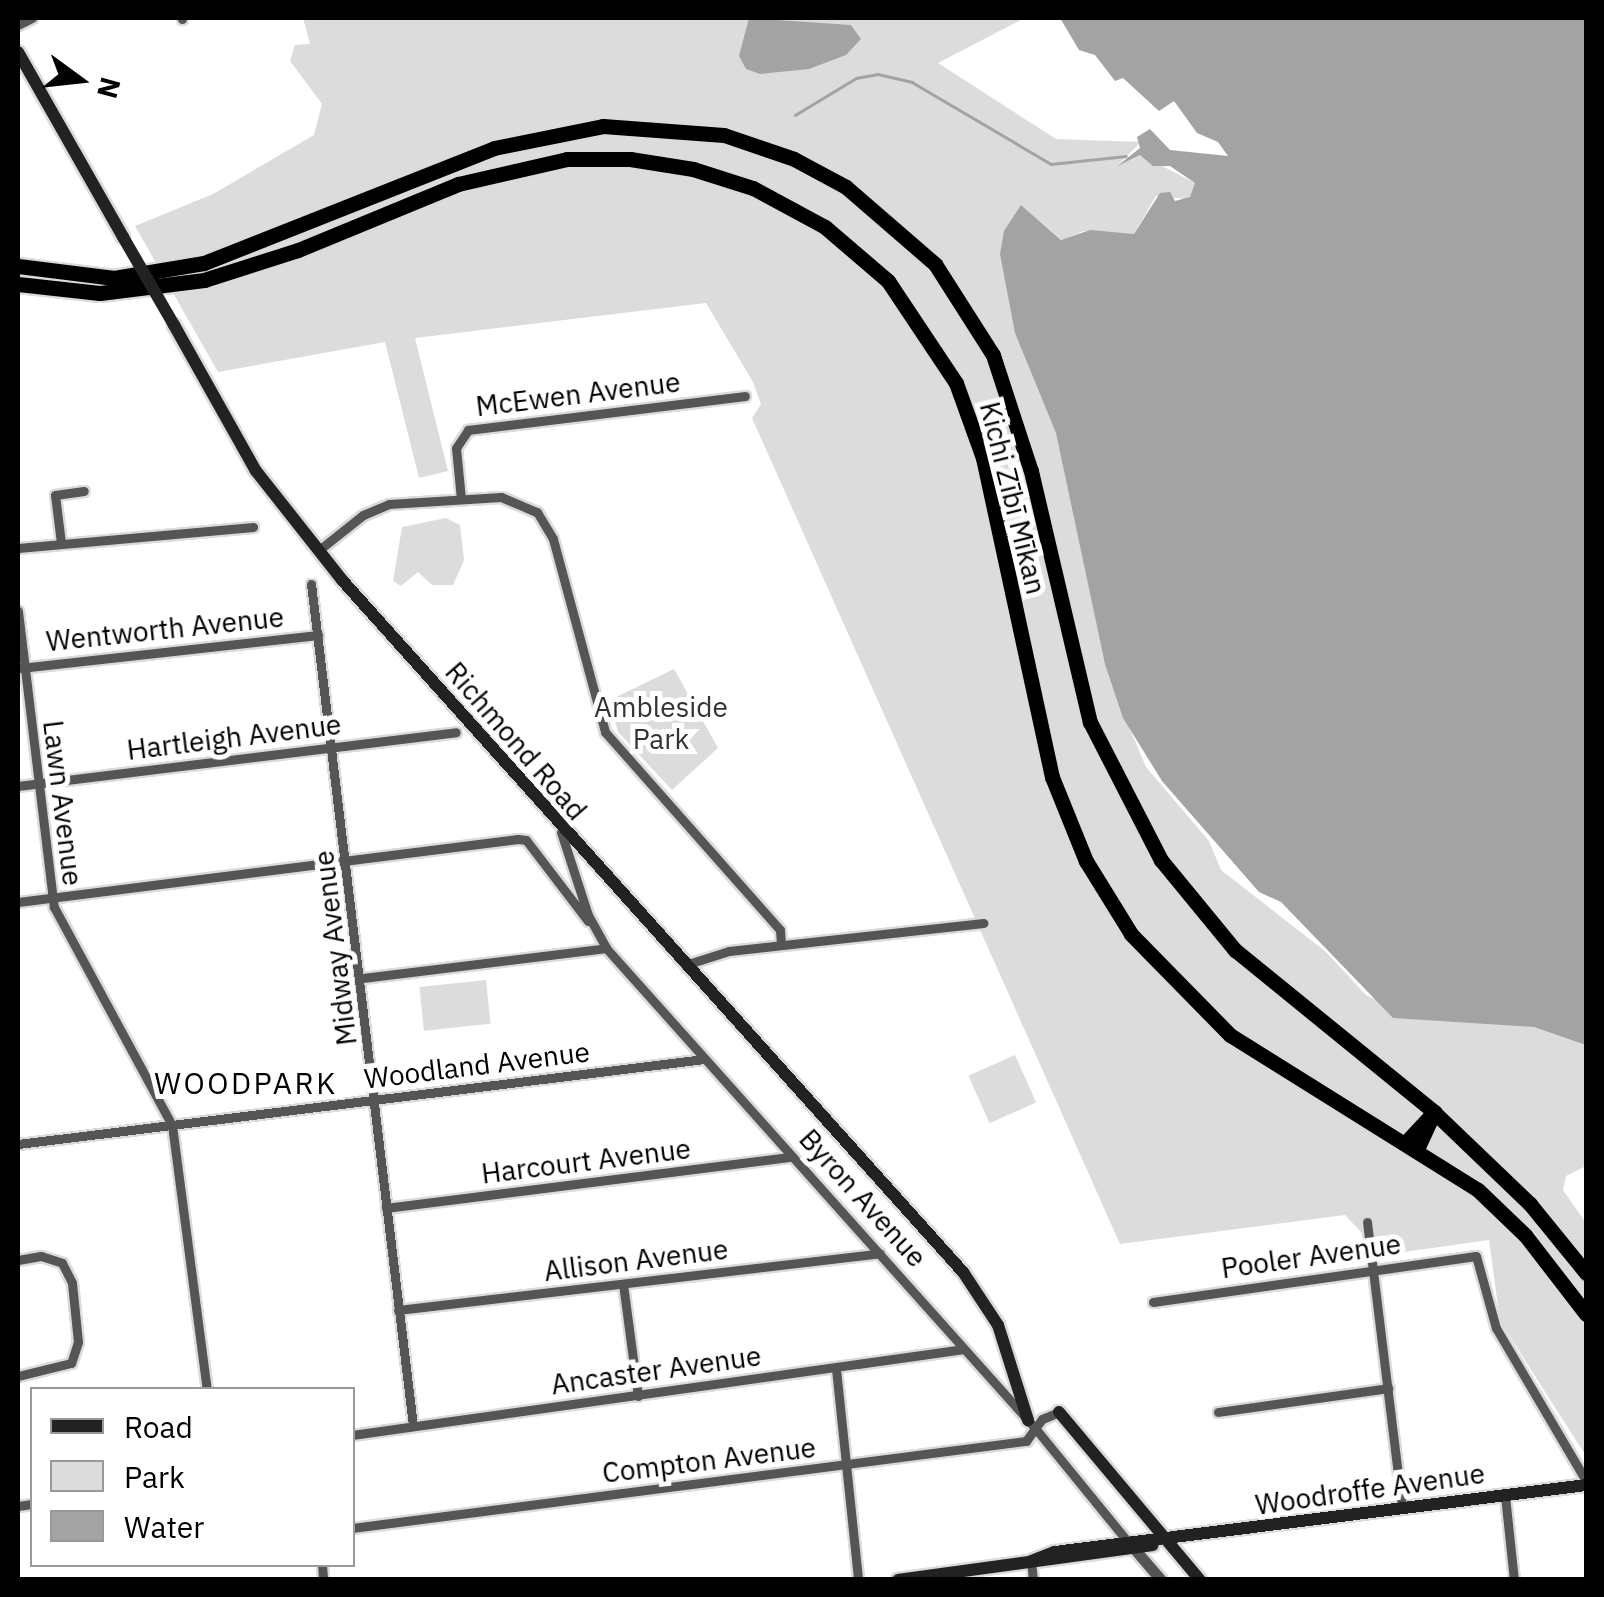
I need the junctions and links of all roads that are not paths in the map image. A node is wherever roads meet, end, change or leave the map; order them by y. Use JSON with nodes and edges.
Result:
{"nodes":[{"id":1,"x":32,"y":18,"type":"edge"},
{"id":2,"x":18,"y":25,"type":"edge"},
{"id":3,"x":18,"y":52,"type":"edge"},
{"id":4,"x":18,"y":266,"type":"edge"},
{"id":5,"x":18,"y":284,"type":"edge"},
{"id":6,"x":745,"y":396,"type":"dead end"},
{"id":7,"x":84,"y":491,"type":"dead end"},
{"id":8,"x":462,"y":499,"type":"junction"},
{"id":9,"x":254,"y":526,"type":"dead end"},
{"id":10,"x":60,"y":543,"type":"junction"},
{"id":11,"x":18,"y":548,"type":"edge"},
{"id":12,"x":319,"y":550,"type":"junction"},
{"id":13,"x":312,"y":584,"type":"dead end"},
{"id":14,"x":18,"y":611,"type":"edge"},
{"id":15,"x":318,"y":635,"type":"junction"},
{"id":16,"x":20,"y":668,"type":"edge"},
{"id":17,"x":456,"y":732,"type":"dead end"},
{"id":18,"x":332,"y":747,"type":"junction"},
{"id":19,"x":37,"y":784,"type":"junction"},
{"id":20,"x":18,"y":786,"type":"edge"},
{"id":21,"x":561,"y":832,"type":"junction"},
{"id":22,"x":347,"y":862,"type":"junction"},
{"id":23,"x":52,"y":898,"type":"junction"},
{"id":24,"x":18,"y":902,"type":"edge"},
{"id":25,"x":983,"y":923,"type":"dead end"},
{"id":26,"x":593,"y":927,"type":"junction"},
{"id":27,"x":780,"y":945,"type":"junction"},
{"id":28,"x":606,"y":948,"type":"junction"},
{"id":29,"x":684,"y":966,"type":"junction"},
{"id":30,"x":362,"y":978,"type":"junction"},
{"id":31,"x":704,"y":1059,"type":"junction"},
{"id":32,"x":375,"y":1102,"type":"junction"},
{"id":33,"x":1434,"y":1112,"type":"junction"},
{"id":34,"x":172,"y":1126,"type":"junction"},
{"id":35,"x":18,"y":1144,"type":"edge"},
{"id":36,"x":1412,"y":1145,"type":"junction"},
{"id":37,"x":791,"y":1157,"type":"junction"},
{"id":38,"x":386,"y":1208,"type":"junction"},
{"id":39,"x":1367,"y":1222,"type":"dead end"},
{"id":40,"x":880,"y":1253,"type":"junction"},
{"id":41,"x":18,"y":1260,"type":"edge"},
{"id":42,"x":1374,"y":1270,"type":"junction"},
{"id":43,"x":1586,"y":1273,"type":"edge"},
{"id":44,"x":623,"y":1284,"type":"junction"},
{"id":45,"x":1153,"y":1302,"type":"dead end"},
{"id":46,"x":398,"y":1310,"type":"junction"},
{"id":47,"x":1586,"y":1314,"type":"edge"},
{"id":48,"x":964,"y":1349,"type":"junction"},
{"id":49,"x":836,"y":1369,"type":"junction"},
{"id":50,"x":18,"y":1376,"type":"edge"},
{"id":51,"x":206,"y":1387,"type":"edge"},
{"id":52,"x":1388,"y":1388,"type":"junction"},
{"id":53,"x":638,"y":1396,"type":"junction"},
{"id":54,"x":1059,"y":1412,"type":"joint"},
{"id":55,"x":1218,"y":1412,"type":"dead end"},
{"id":56,"x":1032,"y":1424,"type":"junction"},
{"id":57,"x":413,"y":1426,"type":"junction"},
{"id":58,"x":355,"y":1435,"type":"edge"},
{"id":59,"x":844,"y":1467,"type":"junction"},
{"id":60,"x":1586,"y":1483,"type":"edge"},
{"id":61,"x":1505,"y":1496,"type":"junction"},
{"id":62,"x":1402,"y":1510,"type":"junction"},
{"id":63,"x":355,"y":1528,"type":"edge"},
{"id":64,"x":1162,"y":1542,"type":"junction"},
{"id":65,"x":1134,"y":1545,"type":"junction"},
{"id":66,"x":1032,"y":1561,"type":"junction"},
{"id":67,"x":858,"y":1580,"type":"edge"},
{"id":68,"x":898,"y":1580,"type":"edge"},
{"id":69,"x":1034,"y":1580,"type":"edge"},
{"id":70,"x":1161,"y":1580,"type":"edge"},
{"id":71,"x":1200,"y":1580,"type":"edge"},
{"id":72,"x":1514,"y":1580,"type":"edge"}],
"edges":[{"from":1,"to":2,"type":"street"},
{"from":3,"to":12,"type":"main road","name":"Richmond Road","bridge":true},
{"from":4,"to":33,"type":"highway","name":"Kichi Zībī Mīkan"},
{"from":5,"to":36,"type":"highway","name":"Kichi Zībī Mīkan"},
{"from":6,"to":8,"type":"street","name":"McEwen Avenue"},
{"from":7,"to":10,"type":"street"},
{"from":8,"to":12,"type":"street"},
{"from":8,"to":27,"type":"street"},
{"from":9,"to":10,"type":"street"},
{"from":10,"to":11,"type":"street"},
{"from":12,"to":21,"type":"main road","name":"Richmond Road"},
{"from":13,"to":15,"type":"street","name":"Midway Avenue"},
{"from":14,"to":16,"type":"street","name":"Lawn Avenue"},
{"from":15,"to":16,"type":"street","name":"Wentworth Avenue"},
{"from":15,"to":18,"type":"street","name":"Midway Avenue"},
{"from":16,"to":19,"type":"street","name":"Lawn Avenue"},
{"from":17,"to":18,"type":"street","name":"Hartleigh Avenue"},
{"from":18,"to":19,"type":"street","name":"Hartleigh Avenue"},
{"from":18,"to":22,"type":"street","name":"Midway Avenue"},
{"from":19,"to":20,"type":"street","name":"Hartleigh Avenue"},
{"from":19,"to":23,"type":"street","name":"Lawn Avenue"},
{"from":21,"to":26,"type":"street","name":"Byron Avenue"},
{"from":21,"to":29,"type":"main road","name":"Richmond Road"},
{"from":22,"to":23,"type":"street"},
{"from":22,"to":26,"type":"street"},
{"from":22,"to":30,"type":"street","name":"Midway Avenue"},
{"from":23,"to":24,"type":"street"},
{"from":23,"to":34,"type":"street","name":"Lawn Avenue"},
{"from":25,"to":27,"type":"street"},
{"from":26,"to":28,"type":"street","name":"Byron Avenue"},
{"from":27,"to":29,"type":"street"},
{"from":28,"to":30,"type":"street"},
{"from":28,"to":31,"type":"street","name":"Byron Avenue"},
{"from":29,"to":56,"type":"main road","name":"Richmond Road"},
{"from":30,"to":32,"type":"street","name":"Midway Avenue"},
{"from":31,"to":32,"type":"street","name":"Woodland Avenue"},
{"from":31,"to":37,"type":"street","name":"Byron Avenue"},
{"from":32,"to":34,"type":"street","name":"Woodland Avenue"},
{"from":32,"to":38,"type":"street","name":"Midway Avenue"},
{"from":33,"to":36,"type":"highway"},
{"from":33,"to":43,"type":"highway","name":"Kichi Zībī Mīkan"},
{"from":34,"to":35,"type":"street","name":"Woodland Avenue"},
{"from":34,"to":51,"type":"street","name":"Lawn Avenue"},
{"from":36,"to":47,"type":"highway","name":"Kichi Zībī Mīkan"},
{"from":37,"to":38,"type":"street","name":"Harcourt Avenue"},
{"from":37,"to":40,"type":"street","name":"Byron Avenue"},
{"from":38,"to":46,"type":"street","name":"Midway Avenue"},
{"from":39,"to":42,"type":"street"},
{"from":40,"to":44,"type":"street","name":"Allison Avenue"},
{"from":40,"to":48,"type":"street","name":"Byron Avenue"},
{"from":41,"to":50,"type":"street"},
{"from":42,"to":45,"type":"street","name":"Pooler Avenue"},
{"from":42,"to":52,"type":"street"},
{"from":42,"to":60,"type":"street","name":"Pooler Avenue"},
{"from":44,"to":46,"type":"street","name":"Allison Avenue"},
{"from":44,"to":53,"type":"street"},
{"from":46,"to":57,"type":"street","name":"Midway Avenue"},
{"from":48,"to":49,"type":"street","name":"Ancaster Avenue"},
{"from":48,"to":56,"type":"street","name":"Byron Avenue"},
{"from":49,"to":53,"type":"street","name":"Ancaster Avenue"},
{"from":49,"to":59,"type":"street"},
{"from":52,"to":55,"type":"street"},
{"from":52,"to":62,"type":"street"},
{"from":53,"to":57,"type":"street","name":"Ancaster Avenue"},
{"from":54,"to":56,"type":"street","name":"Compton Avenue"},
{"from":54,"to":64,"type":"main road"},
{"from":56,"to":59,"type":"street","name":"Compton Avenue"},
{"from":56,"to":65,"type":"street","name":"Byron Avenue"},
{"from":57,"to":58,"type":"street","name":"Ancaster Avenue"},
{"from":59,"to":63,"type":"street","name":"Compton Avenue"},
{"from":59,"to":67,"type":"street"},
{"from":60,"to":61,"type":"main road","name":"Woodroffe Avenue"},
{"from":61,"to":62,"type":"main road","name":"Woodroffe Avenue"},
{"from":61,"to":72,"type":"street"},
{"from":62,"to":64,"type":"main road","name":"Woodroffe Avenue"},
{"from":64,"to":65,"type":"main road","name":"Woodroffe Avenue"},
{"from":64,"to":71,"type":"main road"},
{"from":65,"to":66,"type":"main road","name":"Woodroffe Avenue"},
{"from":65,"to":70,"type":"street","name":"Byron Avenue"},
{"from":66,"to":68,"type":"main road","name":"Woodroffe Avenue"},
{"from":66,"to":69,"type":"street"}]}
